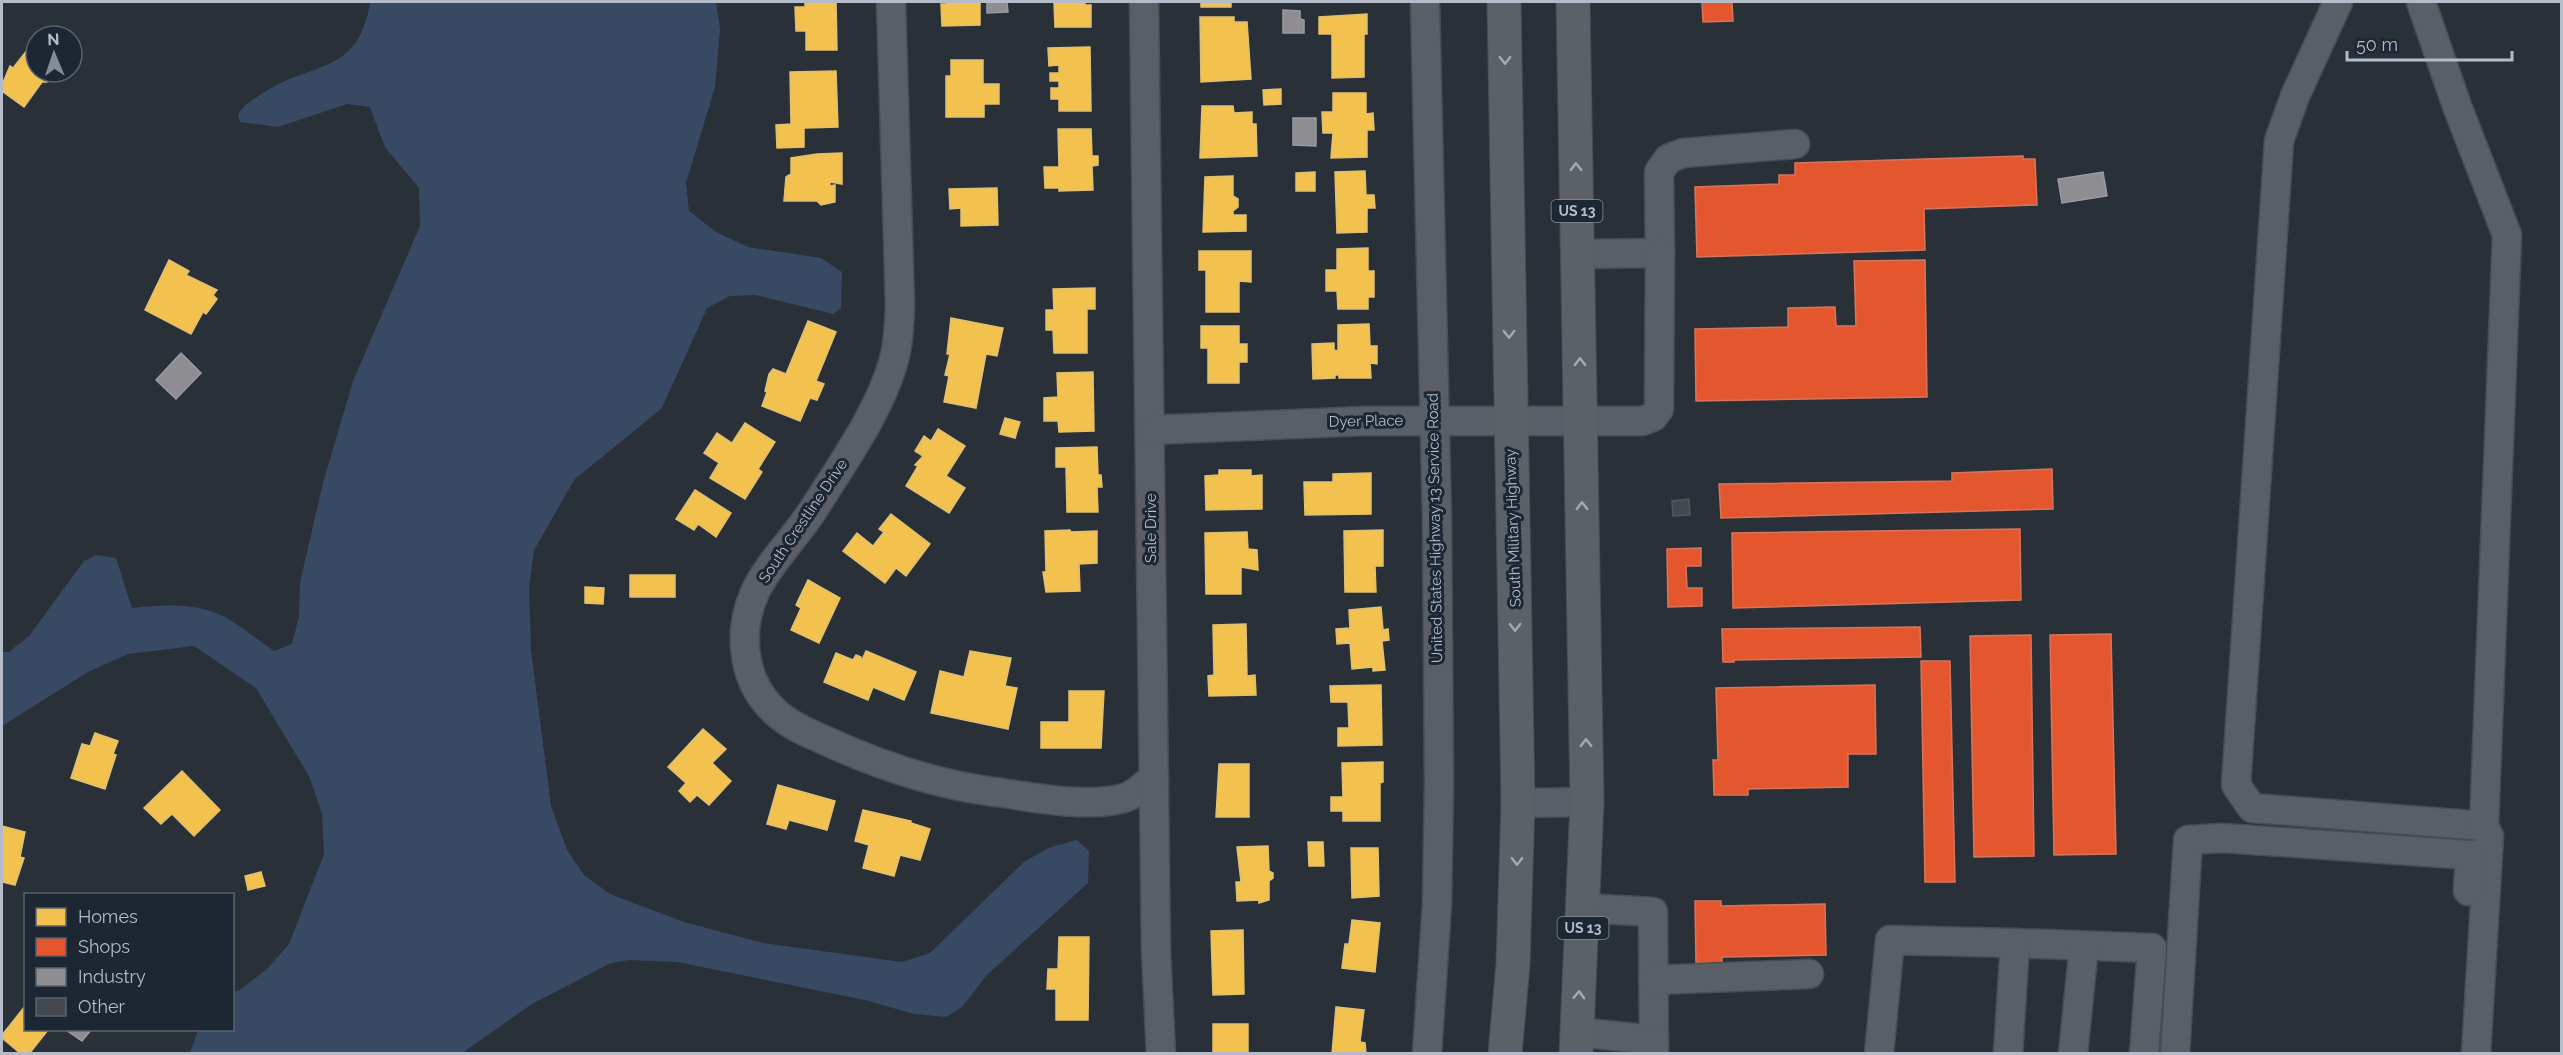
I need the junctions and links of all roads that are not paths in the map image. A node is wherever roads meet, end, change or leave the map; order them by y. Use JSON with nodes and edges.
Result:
{"nodes":[{"id":1,"x":891,"y":2,"type":"edge"},
{"id":2,"x":1144,"y":2,"type":"edge"},
{"id":3,"x":1425,"y":2,"type":"edge"},
{"id":4,"x":1504,"y":2,"type":"edge"},
{"id":5,"x":1574,"y":2,"type":"edge"},
{"id":6,"x":2338,"y":2,"type":"edge"},
{"id":7,"x":2421,"y":2,"type":"edge"},
{"id":8,"x":1795,"y":144,"type":"dead end"},
{"id":9,"x":1660,"y":253,"type":"junction"},
{"id":10,"x":1578,"y":254,"type":"junction"},
{"id":11,"x":1434,"y":420,"type":"junction"},
{"id":12,"x":1581,"y":420,"type":"junction"},
{"id":13,"x":1510,"y":421,"type":"junction"},
{"id":14,"x":1150,"y":430,"type":"junction"},
{"id":15,"x":1154,"y":777,"type":"junction"},
{"id":16,"x":1587,"y":802,"type":"junction"},
{"id":17,"x":1518,"y":803,"type":"junction"},
{"id":18,"x":2484,"y":826,"type":"junction"},
{"id":19,"x":1584,"y":908,"type":"junction"},
{"id":20,"x":2015,"y":943,"type":"junction"},
{"id":21,"x":2084,"y":946,"type":"junction"},
{"id":22,"x":1809,"y":975,"type":"dead end"},
{"id":23,"x":1653,"y":980,"type":"junction"},
{"id":24,"x":1576,"y":1043,"type":"edge"},
{"id":25,"x":1654,"y":1046,"type":"edge"},
{"id":26,"x":1161,"y":1053,"type":"edge"},
{"id":27,"x":1426,"y":1053,"type":"edge"},
{"id":28,"x":1505,"y":1053,"type":"edge"},
{"id":29,"x":1879,"y":1053,"type":"edge"},
{"id":30,"x":2008,"y":1053,"type":"edge"},
{"id":31,"x":2073,"y":1053,"type":"edge"},
{"id":32,"x":2144,"y":1053,"type":"edge"},
{"id":33,"x":2175,"y":1053,"type":"edge"},
{"id":34,"x":2458,"y":1053,"type":"edge"},
{"id":35,"x":2476,"y":1053,"type":"edge"}],
"edges":[{"from":1,"to":15,"type":"street","name":"South Crestline Drive"},
{"from":2,"to":14,"type":"street","name":"Sale Drive"},
{"from":3,"to":11,"type":"street","name":"United States Highway 13 Service Road"},
{"from":4,"to":13,"type":"main road","name":"South Military Highway","one_way":true},
{"from":10,"to":5,"type":"main road","number":"US 13","one_way":true},
{"from":6,"to":18,"type":"street"},
{"from":7,"to":18,"type":"street"},
{"from":8,"to":9,"type":"street"},
{"from":9,"to":10,"type":"street"},
{"from":9,"to":12,"type":"street","name":"Dyer Place"},
{"from":12,"to":10,"type":"main road","number":"US 13","one_way":true},
{"from":11,"to":13,"type":"street","name":"Dyer Place"},
{"from":11,"to":14,"type":"street","name":"Dyer Place"},
{"from":11,"to":27,"type":"street","name":"United States Highway 13 Service Road"},
{"from":12,"to":13,"type":"street","name":"Dyer Place"},
{"from":16,"to":12,"type":"main road","number":"US 13","one_way":true},
{"from":13,"to":17,"type":"main road","name":"South Military Highway","one_way":true},
{"from":14,"to":15,"type":"street","name":"Sale Drive"},
{"from":15,"to":26,"type":"street","name":"Sale Drive"},
{"from":16,"to":17,"type":"street"},
{"from":16,"to":19,"type":"main road","number":"US 13"},
{"from":17,"to":28,"type":"main road","name":"South Military Highway","one_way":true},
{"from":18,"to":35,"type":"street"},
{"from":19,"to":23,"type":"street"},
{"from":24,"to":19,"type":"main road","number":"US 13","one_way":true},
{"from":20,"to":21,"type":"street"},
{"from":20,"to":29,"type":"street"},
{"from":20,"to":30,"type":"street"},
{"from":21,"to":31,"type":"street"},
{"from":21,"to":32,"type":"street"},
{"from":22,"to":23,"type":"street"},
{"from":23,"to":25,"type":"street"},
{"from":24,"to":25,"type":"street"},
{"from":33,"to":34,"type":"street"}]}
